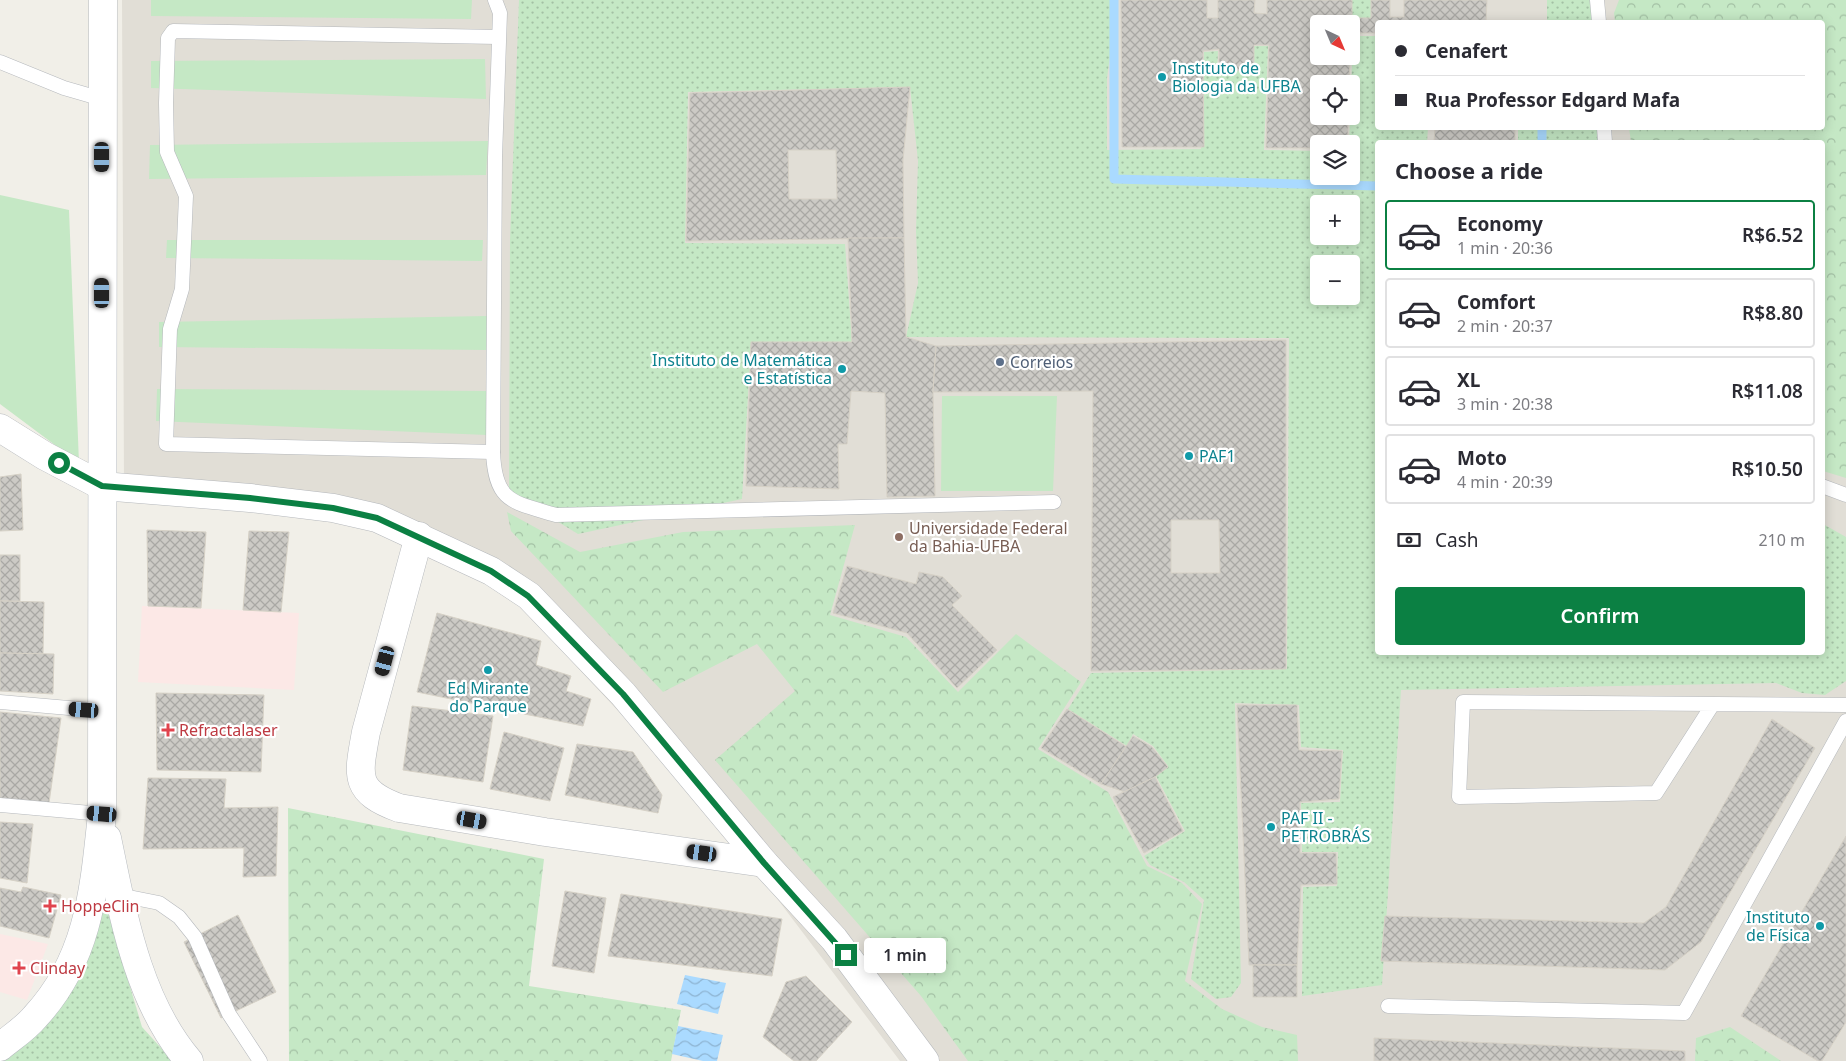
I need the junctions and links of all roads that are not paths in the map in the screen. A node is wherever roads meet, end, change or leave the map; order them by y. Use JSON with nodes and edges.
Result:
{"nodes":[{"id":1,"x":102,"y":0,"type":"edge"},
{"id":2,"x":495,"y":0,"type":"edge"},
{"id":3,"x":1598,"y":0,"type":"edge"},
{"id":4,"x":1599,"y":20,"type":"edge"},
{"id":5,"x":498,"y":38,"type":"junction"},
{"id":6,"x":0,"y":62,"type":"edge"},
{"id":7,"x":102,"y":99,"type":"junction"},
{"id":8,"x":0,"y":428,"type":"edge"},
{"id":9,"x":493,"y":452,"type":"junction"},
{"id":10,"x":102,"y":486,"type":"junction"},
{"id":11,"x":1825,"y":487,"type":"edge"},
{"id":12,"x":1846,"y":495,"type":"edge"},
{"id":13,"x":1054,"y":502,"type":"dead end"},
{"id":14,"x":419,"y":536,"type":"junction"},
{"id":15,"x":0,"y":702,"type":"edge"},
{"id":16,"x":1713,"y":704,"type":"junction"},
{"id":17,"x":1846,"y":705,"type":"edge"},
{"id":18,"x":103,"y":711,"type":"junction"},
{"id":19,"x":1846,"y":721,"type":"edge"},
{"id":20,"x":0,"y":805,"type":"edge"},
{"id":21,"x":102,"y":814,"type":"junction"},
{"id":22,"x":764,"y":863,"type":"junction"},
{"id":23,"x":119,"y":895,"type":"junction"},
{"id":24,"x":1388,"y":1006,"type":"dead end"},
{"id":25,"x":0,"y":1047,"type":"edge"},
{"id":26,"x":189,"y":1061,"type":"edge"},
{"id":27,"x":260,"y":1061,"type":"edge"},
{"id":28,"x":925,"y":1061,"type":"edge"}],
"edges":[{"from":1,"to":7,"type":"street"},
{"from":2,"to":5,"type":"lane"},
{"from":3,"to":4,"type":"lane"},
{"from":5,"to":9,"type":"lane"},
{"from":5,"to":9,"type":"lane"},
{"from":6,"to":7,"type":"lane"},
{"from":7,"to":10,"type":"street"},
{"from":8,"to":10,"type":"street"},
{"from":9,"to":13,"type":"lane"},
{"from":10,"to":14,"type":"street"},
{"from":10,"to":18,"type":"street"},
{"from":11,"to":12,"type":"lane"},
{"from":14,"to":22,"type":"street"},
{"from":14,"to":22,"type":"street"},
{"from":15,"to":18,"type":"lane"},
{"from":16,"to":16,"type":"lane"},
{"from":16,"to":17,"type":"lane"},
{"from":18,"to":21,"type":"street"},
{"from":19,"to":24,"type":"lane"},
{"from":20,"to":21,"type":"lane"},
{"from":21,"to":23,"type":"street"},
{"from":21,"to":25,"type":"street"},
{"from":22,"to":28,"type":"street"},
{"from":23,"to":26,"type":"street"},
{"from":23,"to":27,"type":"lane"}]}
